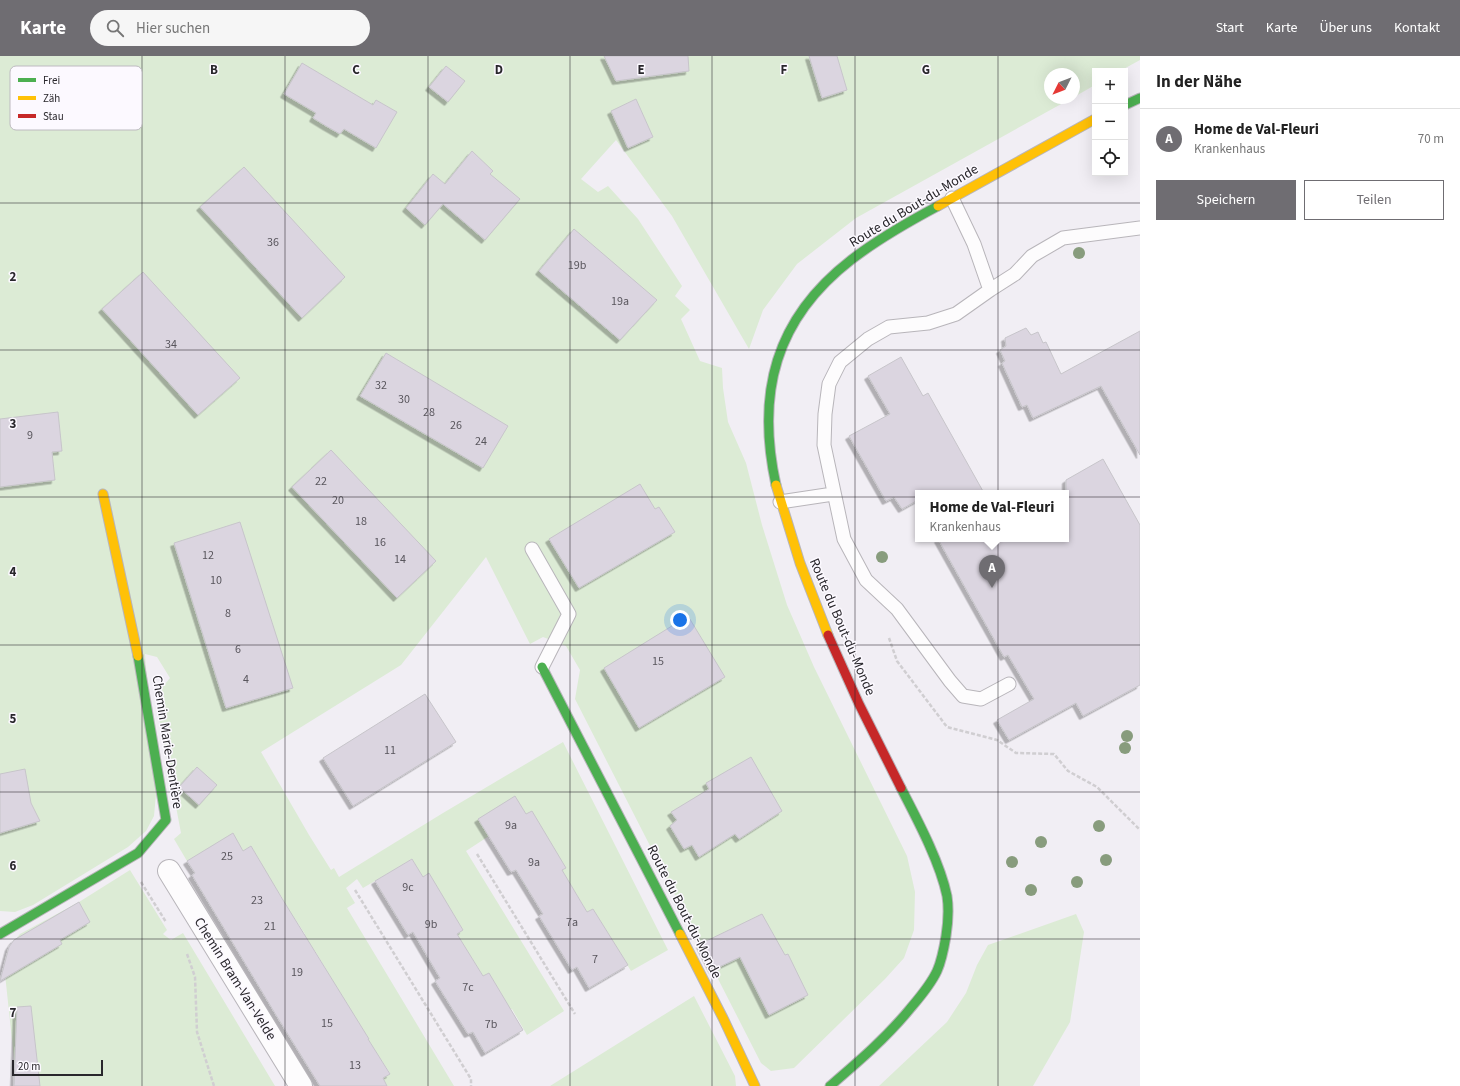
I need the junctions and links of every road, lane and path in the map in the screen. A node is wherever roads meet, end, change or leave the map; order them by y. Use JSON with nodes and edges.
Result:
{"nodes":[{"id":1,"x":1140,"y":98,"type":"edge"},
{"id":2,"x":1127,"y":104,"type":"edge"},
{"id":3,"x":1092,"y":121,"type":"edge"},
{"id":4,"x":952,"y":198,"type":"junction"},
{"id":5,"x":1140,"y":228,"type":"edge"},
{"id":6,"x":990,"y":290,"type":"junction"},
{"id":7,"x":103,"y":494,"type":"dead end"},
{"id":8,"x":833,"y":494,"type":"junction"},
{"id":9,"x":780,"y":502,"type":"junction"},
{"id":10,"x":532,"y":549,"type":"dead end"},
{"id":11,"x":542,"y":667,"type":"joint"},
{"id":12,"x":1009,"y":684,"type":"dead end"},
{"id":13,"x":477,"y":854,"type":"dead end"},
{"id":14,"x":168,"y":871,"type":"dead end"},
{"id":15,"x":140,"y":879,"type":"dead end"},
{"id":16,"x":355,"y":890,"type":"dead end"},
{"id":17,"x":170,"y":927,"type":"dead end"},
{"id":18,"x":0,"y":934,"type":"edge"},
{"id":19,"x":186,"y":952,"type":"dead end"},
{"id":20,"x":575,"y":1014,"type":"dead end"},
{"id":21,"x":214,"y":1086,"type":"edge"},
{"id":22,"x":301,"y":1086,"type":"edge"},
{"id":23,"x":471,"y":1086,"type":"edge"},
{"id":24,"x":755,"y":1086,"type":"edge"},
{"id":25,"x":830,"y":1086,"type":"edge"}],
"edges":[{"from":1,"to":2,"type":"main road"},
{"from":3,"to":4,"type":"main road","name":"Route du Bout-du-Monde"},
{"from":4,"to":6,"type":"lane"},
{"from":4,"to":9,"type":"main road","name":"Route du Bout-du-Monde"},
{"from":5,"to":6,"type":"lane"},
{"from":6,"to":8,"type":"lane"},
{"from":7,"to":18,"type":"main road","name":"Chemin Marie-Dentière"},
{"from":8,"to":9,"type":"lane"},
{"from":8,"to":12,"type":"lane"},
{"from":9,"to":25,"type":"main road","name":"Route du Bout-du-Monde"},
{"from":10,"to":11,"type":"lane"},
{"from":11,"to":24,"type":"main road","name":"Route du Bout-du-Monde"},
{"from":13,"to":20,"type":"path"},
{"from":14,"to":22,"type":"street","name":"Chemin Bram-Van-Velde"},
{"from":15,"to":17,"type":"path"},
{"from":16,"to":23,"type":"path"},
{"from":19,"to":21,"type":"path"}]}
